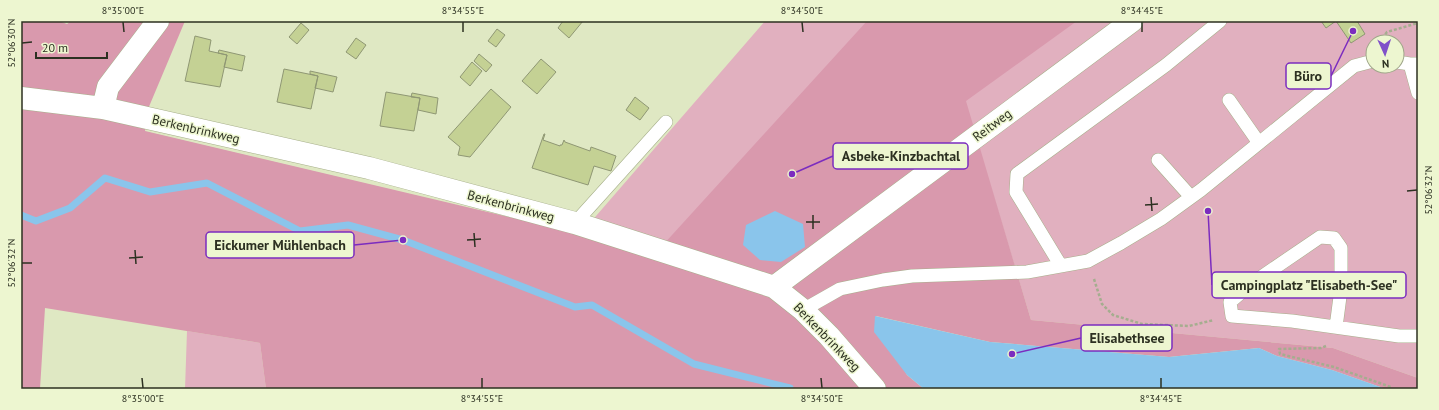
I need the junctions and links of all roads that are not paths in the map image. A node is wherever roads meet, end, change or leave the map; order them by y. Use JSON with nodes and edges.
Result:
{"nodes":[{"id":1,"x":158,"y":21,"type":"edge"},
{"id":2,"x":1132,"y":21,"type":"edge"},
{"id":3,"x":1220,"y":21,"type":"edge"},
{"id":4,"x":1365,"y":63,"type":"edge"},
{"id":5,"x":1414,"y":64,"type":"edge"},
{"id":6,"x":1418,"y":93,"type":"edge"},
{"id":7,"x":21,"y":98,"type":"edge"},
{"id":8,"x":1229,"y":100,"type":"dead end"},
{"id":9,"x":103,"y":108,"type":"junction"},
{"id":10,"x":666,"y":122,"type":"dead end"},
{"id":11,"x":1259,"y":143,"type":"junction"},
{"id":12,"x":1158,"y":160,"type":"dead end"},
{"id":13,"x":1191,"y":197,"type":"junction"},
{"id":14,"x":575,"y":223,"type":"junction"},
{"id":15,"x":1060,"y":266,"type":"junction"},
{"id":16,"x":774,"y":287,"type":"junction"},
{"id":17,"x":804,"y":310,"type":"junction"},
{"id":18,"x":1336,"y":327,"type":"junction"},
{"id":19,"x":1418,"y":336,"type":"edge"},
{"id":20,"x":875,"y":389,"type":"edge"}],
"edges":[{"from":1,"to":9,"type":"street"},
{"from":2,"to":16,"type":"street","name":"Reitweg"},
{"from":3,"to":15,"type":"lane"},
{"from":4,"to":11,"type":"lane"},
{"from":5,"to":6,"type":"lane"},
{"from":7,"to":9,"type":"street","name":"Berkenbrinkweg"},
{"from":8,"to":11,"type":"lane"},
{"from":9,"to":14,"type":"street","name":"Berkenbrinkweg"},
{"from":10,"to":14,"type":"lane"},
{"from":11,"to":13,"type":"lane"},
{"from":12,"to":13,"type":"lane"},
{"from":13,"to":15,"type":"lane"},
{"from":14,"to":16,"type":"street","name":"Berkenbrinkweg"},
{"from":15,"to":17,"type":"lane"},
{"from":16,"to":17,"type":"street","name":"Berkenbrinkweg"},
{"from":17,"to":20,"type":"street","name":"Berkenbrinkweg"},
{"from":18,"to":18,"type":"lane"},
{"from":18,"to":19,"type":"lane"}]}
